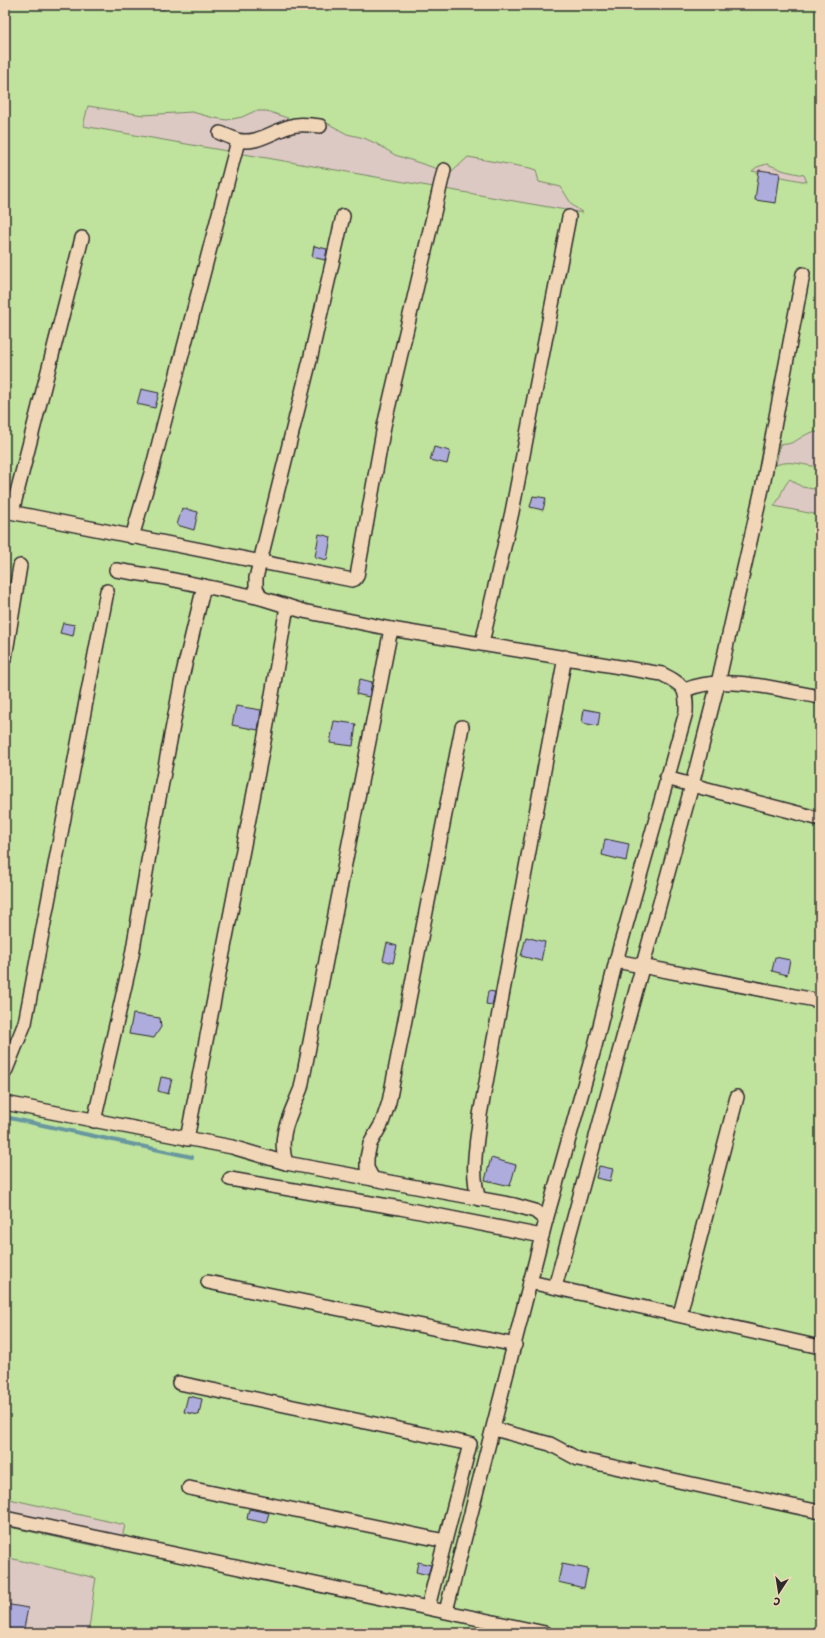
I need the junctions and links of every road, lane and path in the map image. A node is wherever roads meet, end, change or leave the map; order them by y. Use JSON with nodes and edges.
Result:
{"nodes":[{"id":1,"x":320,"y":126,"type":"dead end"},
{"id":2,"x":220,"y":133,"type":"dead end"},
{"id":3,"x":238,"y":140,"type":"junction"},
{"id":4,"x":444,"y":170,"type":"dead end"},
{"id":5,"x":343,"y":216,"type":"dead end"},
{"id":6,"x":569,"y":217,"type":"dead end"},
{"id":7,"x":82,"y":238,"type":"dead end"},
{"id":8,"x":803,"y":274,"type":"dead end"},
{"id":9,"x":8,"y":511,"type":"edge"},
{"id":10,"x":132,"y":537,"type":"junction"},
{"id":11,"x":260,"y":562,"type":"junction"},
{"id":12,"x":20,"y":566,"type":"dead end"},
{"id":13,"x":116,"y":570,"type":"dead end"},
{"id":14,"x":204,"y":586,"type":"junction"},
{"id":15,"x":107,"y":591,"type":"dead end"},
{"id":16,"x":261,"y":598,"type":"junction"},
{"id":17,"x":287,"y":606,"type":"junction"},
{"id":18,"x":391,"y":629,"type":"junction"},
{"id":19,"x":482,"y":643,"type":"junction"},
{"id":20,"x":565,"y":657,"type":"junction"},
{"id":21,"x":5,"y":658,"type":"edge"},
{"id":22,"x":718,"y":683,"type":"junction"},
{"id":23,"x":685,"y":690,"type":"junction"},
{"id":24,"x":820,"y":697,"type":"edge"},
{"id":25,"x":462,"y":728,"type":"dead end"},
{"id":26,"x":666,"y":778,"type":"junction"},
{"id":27,"x":692,"y":785,"type":"junction"},
{"id":28,"x":820,"y":819,"type":"edge"},
{"id":29,"x":616,"y":961,"type":"junction"},
{"id":30,"x":642,"y":967,"type":"junction"},
{"id":31,"x":820,"y":1001,"type":"edge"},
{"id":32,"x":5,"y":1072,"type":"edge"},
{"id":33,"x":737,"y":1097,"type":"dead end"},
{"id":34,"x":5,"y":1103,"type":"edge"},
{"id":35,"x":94,"y":1121,"type":"junction"},
{"id":36,"x":187,"y":1140,"type":"junction"},
{"id":37,"x":286,"y":1163,"type":"junction"},
{"id":38,"x":230,"y":1179,"type":"dead end"},
{"id":39,"x":373,"y":1179,"type":"junction"},
{"id":40,"x":479,"y":1199,"type":"junction"},
{"id":41,"x":546,"y":1220,"type":"junction"},
{"id":42,"x":542,"y":1236,"type":"junction"},
{"id":43,"x":208,"y":1282,"type":"dead end"},
{"id":44,"x":530,"y":1282,"type":"junction"},
{"id":45,"x":555,"y":1287,"type":"junction"},
{"id":46,"x":680,"y":1314,"type":"junction"},
{"id":47,"x":515,"y":1345,"type":"junction"},
{"id":48,"x":820,"y":1347,"type":"edge"},
{"id":49,"x":178,"y":1383,"type":"dead end"},
{"id":50,"x":494,"y":1429,"type":"junction"},
{"id":51,"x":189,"y":1488,"type":"dead end"},
{"id":52,"x":820,"y":1512,"type":"edge"},
{"id":53,"x":5,"y":1518,"type":"edge"},
{"id":54,"x":445,"y":1541,"type":"junction"},
{"id":55,"x":428,"y":1607,"type":"junction"},
{"id":56,"x":446,"y":1611,"type":"junction"},
{"id":57,"x":545,"y":1633,"type":"edge"}],
"edges":[{"from":1,"to":3,"type":"street"},
{"from":2,"to":3,"type":"street"},
{"from":3,"to":10,"type":"street"},
{"from":4,"to":11,"type":"street"},
{"from":5,"to":11,"type":"street"},
{"from":6,"to":19,"type":"street"},
{"from":7,"to":9,"type":"street"},
{"from":8,"to":22,"type":"street"},
{"from":9,"to":10,"type":"street"},
{"from":10,"to":11,"type":"street"},
{"from":11,"to":16,"type":"street"},
{"from":12,"to":21,"type":"street"},
{"from":13,"to":14,"type":"street"},
{"from":14,"to":16,"type":"street"},
{"from":14,"to":35,"type":"street"},
{"from":15,"to":32,"type":"street"},
{"from":16,"to":17,"type":"street"},
{"from":17,"to":18,"type":"street"},
{"from":17,"to":36,"type":"street"},
{"from":18,"to":19,"type":"street"},
{"from":18,"to":37,"type":"street"},
{"from":19,"to":20,"type":"street"},
{"from":20,"to":23,"type":"street"},
{"from":20,"to":40,"type":"street"},
{"from":22,"to":23,"type":"street"},
{"from":22,"to":24,"type":"street"},
{"from":22,"to":27,"type":"street"},
{"from":23,"to":26,"type":"street"},
{"from":25,"to":39,"type":"street"},
{"from":26,"to":27,"type":"street"},
{"from":26,"to":29,"type":"street"},
{"from":27,"to":28,"type":"street"},
{"from":27,"to":30,"type":"street"},
{"from":29,"to":30,"type":"street"},
{"from":29,"to":41,"type":"street"},
{"from":30,"to":31,"type":"street"},
{"from":30,"to":45,"type":"street"},
{"from":33,"to":46,"type":"street"},
{"from":34,"to":35,"type":"street"},
{"from":35,"to":36,"type":"street"},
{"from":36,"to":37,"type":"street"},
{"from":37,"to":39,"type":"street"},
{"from":38,"to":42,"type":"street"},
{"from":39,"to":40,"type":"street"},
{"from":40,"to":41,"type":"street"},
{"from":41,"to":42,"type":"street"},
{"from":42,"to":44,"type":"street"},
{"from":43,"to":47,"type":"street"},
{"from":44,"to":45,"type":"street"},
{"from":44,"to":47,"type":"street"},
{"from":45,"to":46,"type":"street"},
{"from":46,"to":48,"type":"street"},
{"from":47,"to":50,"type":"street"},
{"from":49,"to":54,"type":"street"},
{"from":50,"to":52,"type":"street"},
{"from":50,"to":56,"type":"street"},
{"from":51,"to":54,"type":"street"},
{"from":53,"to":55,"type":"street"},
{"from":54,"to":55,"type":"street"},
{"from":55,"to":56,"type":"street"},
{"from":56,"to":57,"type":"street"}]}
